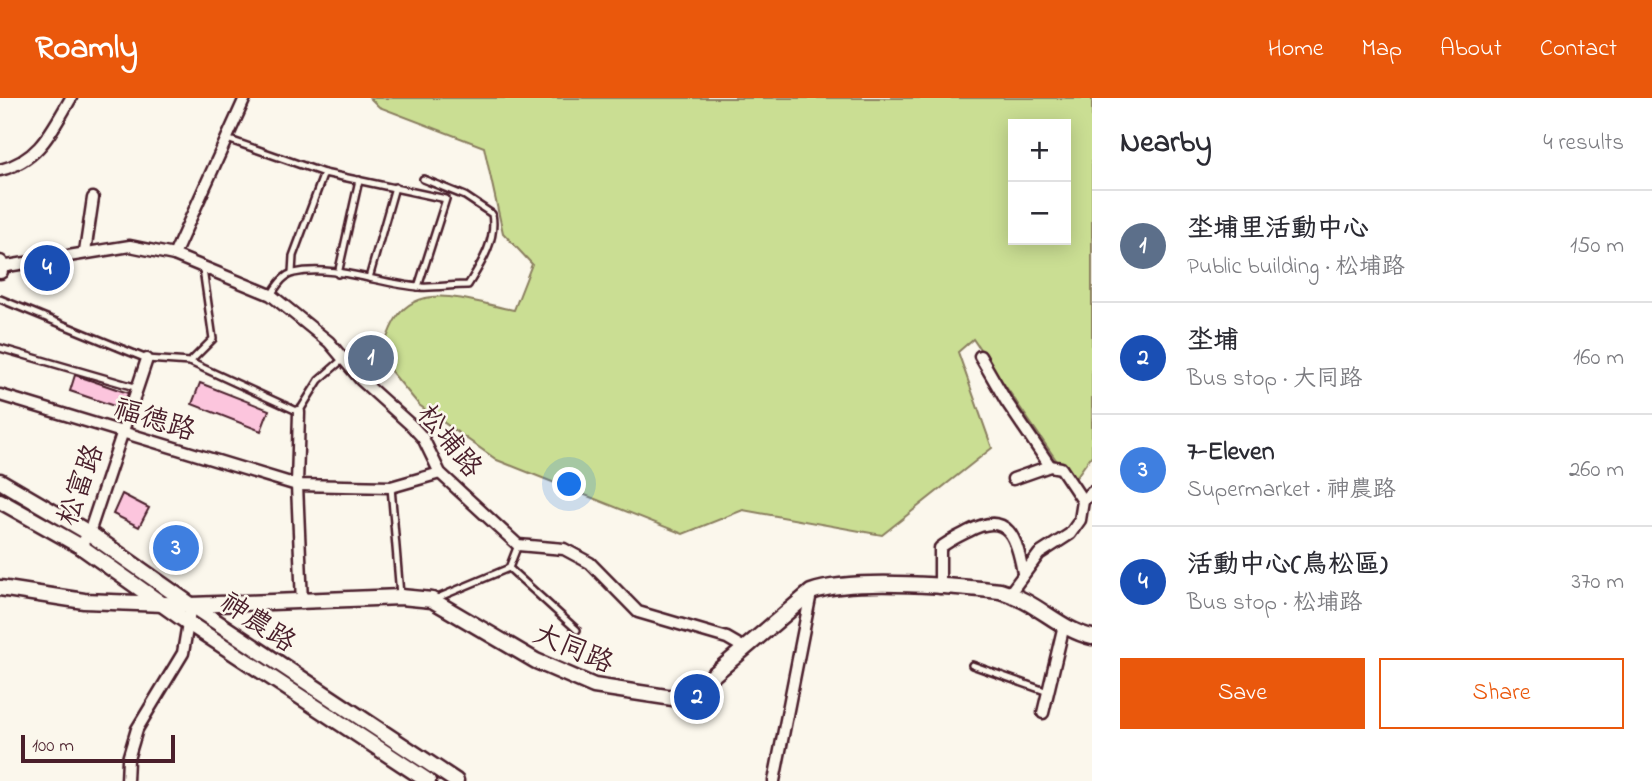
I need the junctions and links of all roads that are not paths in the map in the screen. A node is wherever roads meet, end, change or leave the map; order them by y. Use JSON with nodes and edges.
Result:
{"nodes":[{"id":1,"x":71,"y":98,"type":"edge"},
{"id":2,"x":245,"y":98,"type":"edge"},
{"id":3,"x":226,"y":139,"type":"junction"},
{"id":4,"x":0,"y":170,"type":"edge"},
{"id":5,"x":324,"y":173,"type":"junction"},
{"id":6,"x":423,"y":178,"type":"dead end"},
{"id":7,"x":359,"y":180,"type":"junction"},
{"id":8,"x":395,"y":187,"type":"junction"},
{"id":9,"x":93,"y":198,"type":"dead end"},
{"id":10,"x":85,"y":252,"type":"junction"},
{"id":11,"x":174,"y":256,"type":"junction"},
{"id":12,"x":0,"y":267,"type":"edge"},
{"id":13,"x":203,"y":269,"type":"junction"},
{"id":14,"x":292,"y":273,"type":"junction"},
{"id":15,"x":338,"y":274,"type":"junction"},
{"id":16,"x":369,"y":278,"type":"junction"},
{"id":17,"x":418,"y":287,"type":"junction"},
{"id":18,"x":271,"y":295,"type":"junction"},
{"id":19,"x":0,"y":299,"type":"edge"},
{"id":20,"x":0,"y":348,"type":"edge"},
{"id":21,"x":980,"y":356,"type":"dead end"},
{"id":22,"x":148,"y":359,"type":"junction"},
{"id":23,"x":342,"y":360,"type":"junction"},
{"id":24,"x":190,"y":362,"type":"junction"},
{"id":25,"x":138,"y":388,"type":"junction"},
{"id":26,"x":0,"y":395,"type":"edge"},
{"id":27,"x":299,"y":412,"type":"junction"},
{"id":28,"x":123,"y":432,"type":"junction"},
{"id":29,"x":1050,"y":466,"type":"junction"},
{"id":30,"x":440,"y":473,"type":"junction"},
{"id":31,"x":1013,"y":479,"type":"dead end"},
{"id":32,"x":0,"y":481,"type":"edge"},
{"id":33,"x":297,"y":485,"type":"junction"},
{"id":34,"x":391,"y":487,"type":"junction"},
{"id":35,"x":1092,"y":492,"type":"edge"},
{"id":36,"x":0,"y":501,"type":"edge"},
{"id":37,"x":1083,"y":501,"type":"junction"},
{"id":38,"x":89,"y":533,"type":"junction"},
{"id":39,"x":518,"y":545,"type":"junction"},
{"id":40,"x":80,"y":546,"type":"junction"},
{"id":41,"x":509,"y":568,"type":"junction"},
{"id":42,"x":1023,"y":573,"type":"junction"},
{"id":43,"x":0,"y":588,"type":"edge"},
{"id":44,"x":940,"y":588,"type":"junction"},
{"id":45,"x":811,"y":592,"type":"junction"},
{"id":46,"x":1010,"y":593,"type":"junction"},
{"id":47,"x":401,"y":597,"type":"junction"},
{"id":48,"x":432,"y":600,"type":"junction"},
{"id":49,"x":158,"y":603,"type":"junction"},
{"id":50,"x":302,"y":603,"type":"junction"},
{"id":51,"x":191,"y":605,"type":"junction"},
{"id":52,"x":190,"y":624,"type":"junction"},
{"id":53,"x":1064,"y":625,"type":"junction"},
{"id":54,"x":577,"y":630,"type":"dead end"},
{"id":55,"x":1092,"y":637,"type":"edge"},
{"id":56,"x":746,"y":649,"type":"junction"},
{"id":57,"x":972,"y":665,"type":"dead end"},
{"id":58,"x":1048,"y":692,"type":"junction"},
{"id":59,"x":1043,"y":713,"type":"dead end"},
{"id":60,"x":127,"y":781,"type":"edge"},
{"id":61,"x":428,"y":781,"type":"edge"},
{"id":62,"x":456,"y":781,"type":"edge"},
{"id":63,"x":774,"y":781,"type":"edge"}],
"edges":[{"from":1,"to":4,"type":"street"},
{"from":2,"to":3,"type":"street"},
{"from":3,"to":5,"type":"lane"},
{"from":3,"to":11,"type":"street"},
{"from":5,"to":7,"type":"lane"},
{"from":5,"to":14,"type":"lane"},
{"from":6,"to":17,"type":"lane"},
{"from":7,"to":8,"type":"lane"},
{"from":7,"to":15,"type":"lane"},
{"from":8,"to":16,"type":"lane"},
{"from":8,"to":17,"type":"lane"},
{"from":9,"to":10,"type":"street"},
{"from":10,"to":11,"type":"street","name":"松埔路"},
{"from":10,"to":12,"type":"street","name":"松埔路"},
{"from":11,"to":13,"type":"street","name":"松埔路"},
{"from":13,"to":18,"type":"street","name":"松埔路"},
{"from":13,"to":24,"type":"lane"},
{"from":14,"to":15,"type":"lane"},
{"from":14,"to":18,"type":"lane"},
{"from":15,"to":16,"type":"lane"},
{"from":16,"to":17,"type":"lane"},
{"from":18,"to":23,"type":"street","name":"松埔路"},
{"from":19,"to":22,"type":"lane"},
{"from":20,"to":25,"type":"lane"},
{"from":21,"to":29,"type":"street"},
{"from":22,"to":24,"type":"lane"},
{"from":22,"to":25,"type":"street","name":"松富路"},
{"from":23,"to":27,"type":"lane"},
{"from":23,"to":30,"type":"street","name":"松埔路"},
{"from":24,"to":27,"type":"lane"},
{"from":25,"to":28,"type":"street","name":"松富路"},
{"from":26,"to":28,"type":"street","name":"福德路"},
{"from":27,"to":33,"type":"street"},
{"from":28,"to":33,"type":"street","name":"福德路"},
{"from":28,"to":38,"type":"street","name":"松富路"},
{"from":29,"to":31,"type":"street"},
{"from":29,"to":37,"type":"street"},
{"from":30,"to":34,"type":"street","name":"福德路"},
{"from":30,"to":39,"type":"street","name":"松埔路"},
{"from":32,"to":38,"type":"street","name":"神農路"},
{"from":33,"to":34,"type":"street","name":"福德路"},
{"from":33,"to":50,"type":"street"},
{"from":34,"to":47,"type":"lane"},
{"from":35,"to":37,"type":"street"},
{"from":36,"to":40,"type":"street","name":"神農路"},
{"from":37,"to":42,"type":"street"},
{"from":38,"to":40,"type":"street","name":"松富路"},
{"from":38,"to":51,"type":"street","name":"神農路"},
{"from":39,"to":41,"type":"lane"},
{"from":39,"to":56,"type":"street"},
{"from":40,"to":49,"type":"street","name":"神農路"},
{"from":41,"to":48,"type":"lane"},
{"from":41,"to":54,"type":"lane"},
{"from":42,"to":44,"type":"street"},
{"from":42,"to":46,"type":"street"},
{"from":43,"to":49,"type":"street","name":"大同路"},
{"from":44,"to":45,"type":"street","name":"大同路"},
{"from":44,"to":46,"type":"street","name":"大同路"},
{"from":45,"to":56,"type":"street","name":"大同路"},
{"from":45,"to":63,"type":"street"},
{"from":46,"to":53,"type":"street","name":"大同路"},
{"from":47,"to":48,"type":"street","name":"大同路"},
{"from":47,"to":50,"type":"street","name":"大同路"},
{"from":48,"to":56,"type":"street","name":"大同路"},
{"from":49,"to":51,"type":"street","name":"大同路"},
{"from":49,"to":52,"type":"street","name":"神農路"},
{"from":50,"to":51,"type":"street","name":"大同路"},
{"from":51,"to":52,"type":"street"},
{"from":51,"to":62,"type":"street","name":"神農路"},
{"from":52,"to":60,"type":"street"},
{"from":52,"to":61,"type":"street","name":"神農路"},
{"from":53,"to":55,"type":"street","name":"大同路"},
{"from":53,"to":58,"type":"street"},
{"from":57,"to":58,"type":"lane"},
{"from":58,"to":59,"type":"street"}]}
